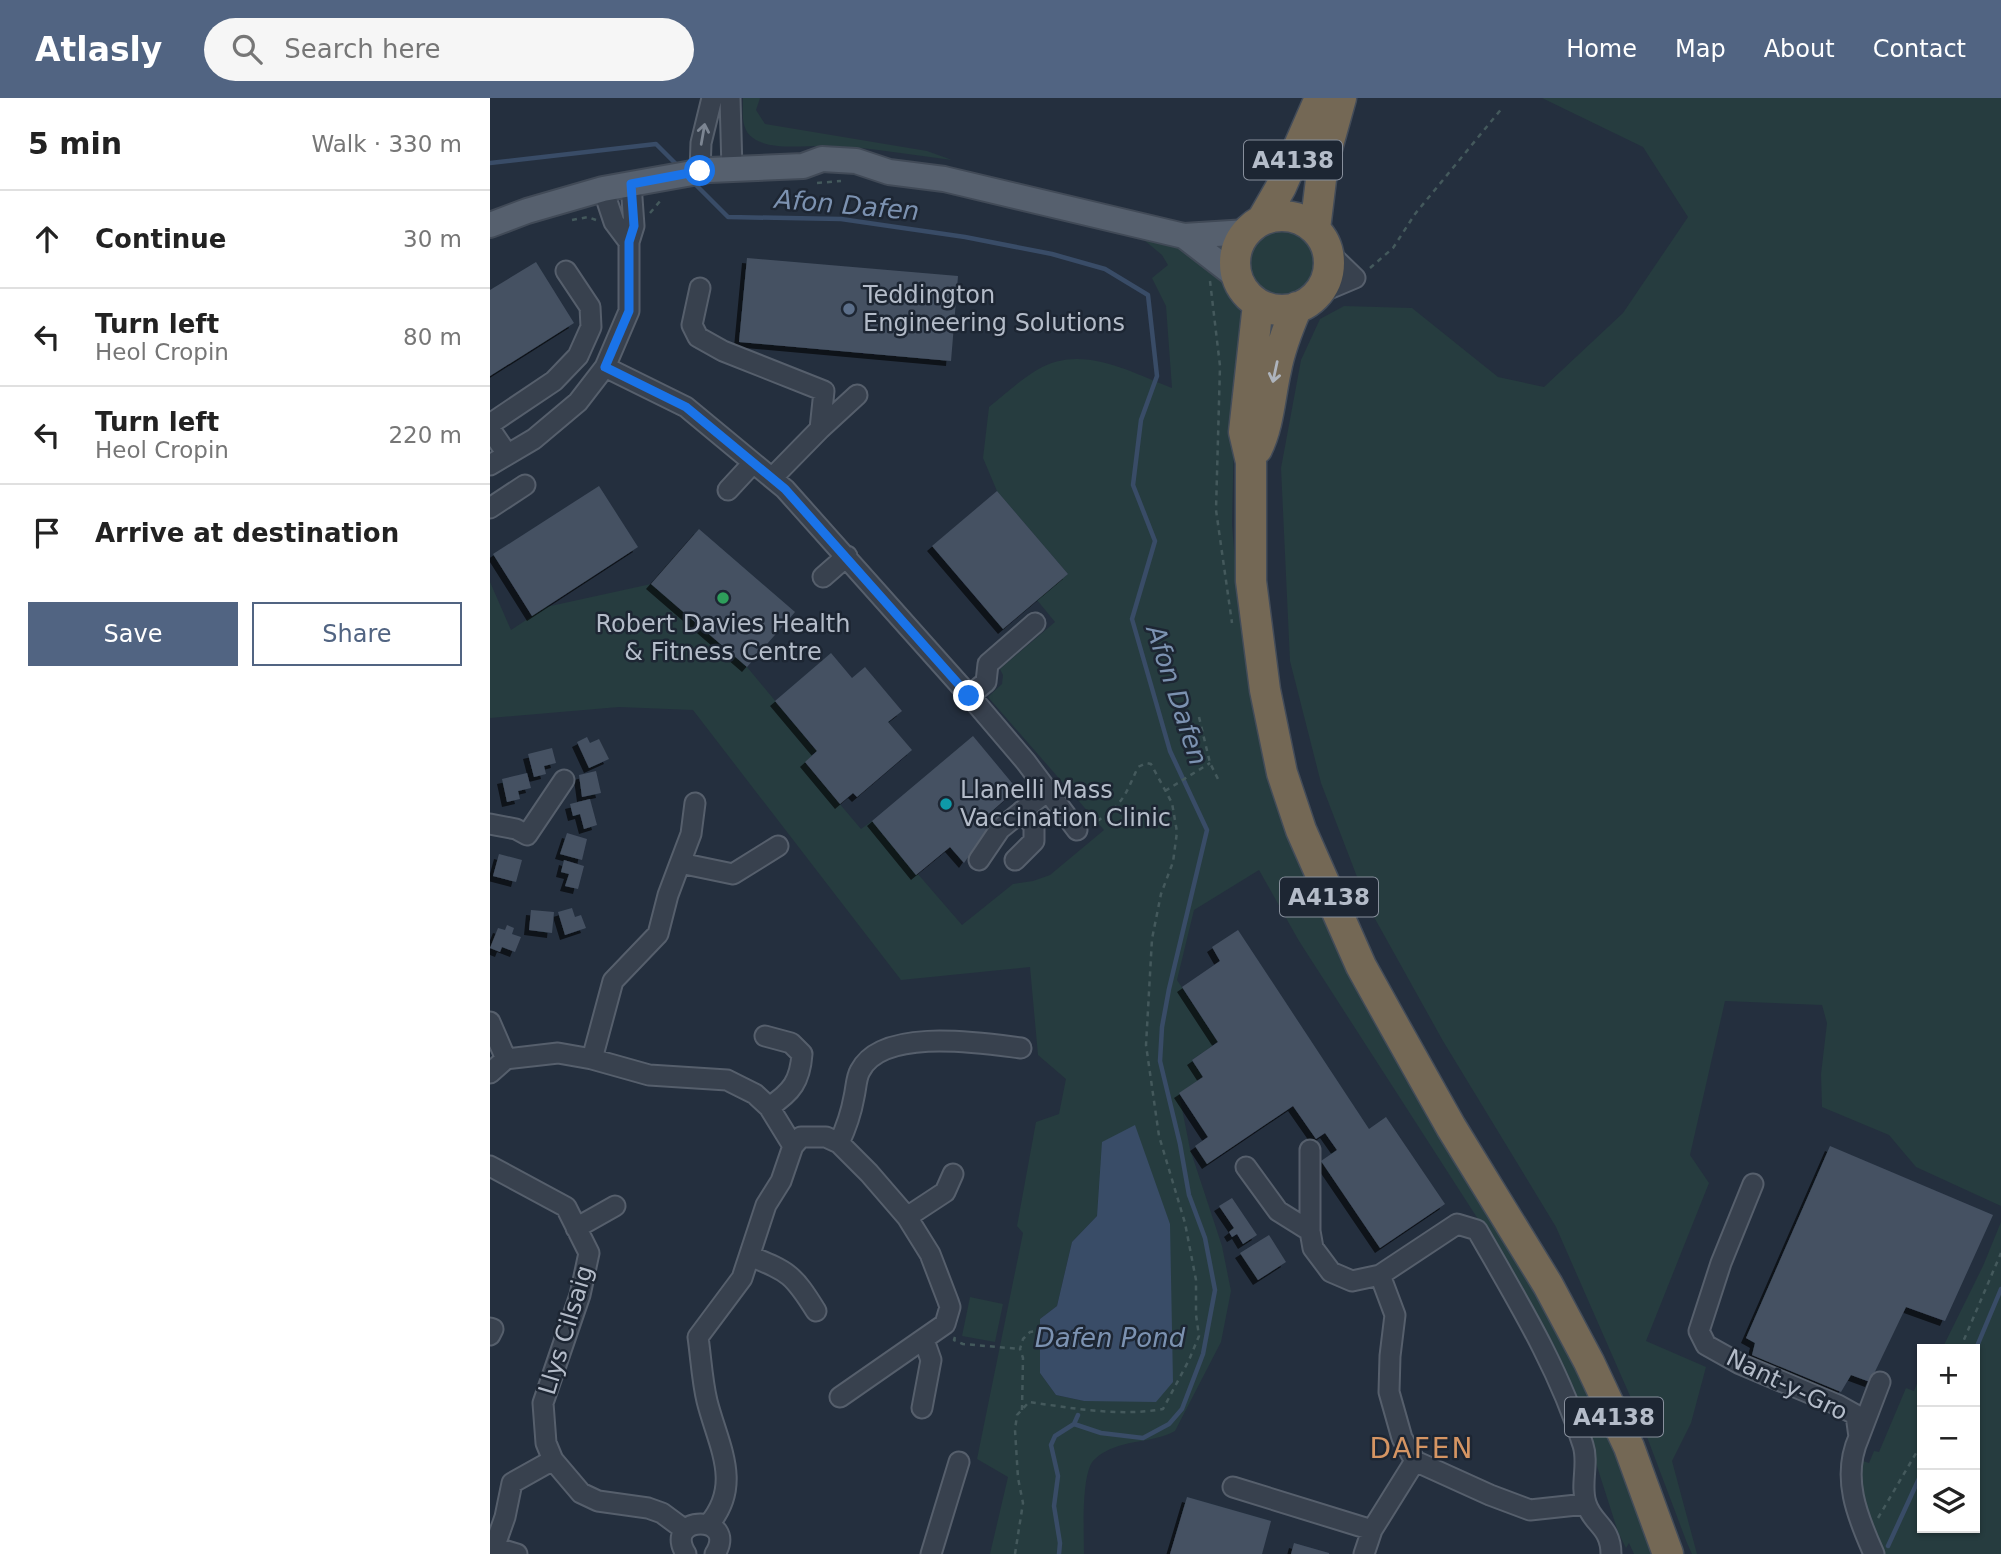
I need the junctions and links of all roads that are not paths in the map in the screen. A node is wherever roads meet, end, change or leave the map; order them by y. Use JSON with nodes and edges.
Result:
{"nodes":[{"id":1,"x":712,"y":98,"type":"edge"},
{"id":2,"x":730,"y":98,"type":"edge"},
{"id":3,"x":1320,"y":98,"type":"edge"},
{"id":4,"x":1341,"y":98,"type":"edge"},
{"id":5,"x":732,"y":169,"type":"junction"},
{"id":6,"x":700,"y":171,"type":"junction"},
{"id":7,"x":889,"y":172,"type":"junction"},
{"id":8,"x":806,"y":175,"type":"junction"},
{"id":9,"x":631,"y":184,"type":"junction"},
{"id":10,"x":603,"y":189,"type":"junction"},
{"id":11,"x":490,"y":225,"type":"edge"},
{"id":12,"x":1254,"y":226,"type":"junction"},
{"id":13,"x":1321,"y":240,"type":"junction"},
{"id":14,"x":629,"y":242,"type":"junction"},
{"id":15,"x":1193,"y":244,"type":"junction"},
{"id":16,"x":566,"y":271,"type":"dead end"},
{"id":17,"x":1237,"y":278,"type":"junction"},
{"id":18,"x":700,"y":288,"type":"dead end"},
{"id":19,"x":1307,"y":301,"type":"junction"},
{"id":20,"x":1258,"y":303,"type":"junction"},
{"id":21,"x":605,"y":367,"type":"junction"},
{"id":22,"x":824,"y":391,"type":"junction"},
{"id":23,"x":490,"y":424,"type":"edge"},
{"id":24,"x":490,"y":429,"type":"edge"},
{"id":25,"x":820,"y":429,"type":"junction"},
{"id":26,"x":498,"y":460,"type":"edge"},
{"id":27,"x":1251,"y":462,"type":"junction"},
{"id":28,"x":753,"y":463,"type":"junction"},
{"id":29,"x":772,"y":478,"type":"junction"},
{"id":30,"x":525,"y":485,"type":"dead end"},
{"id":31,"x":728,"y":490,"type":"dead end"},
{"id":32,"x":490,"y":508,"type":"edge"},
{"id":33,"x":846,"y":556,"type":"junction"},
{"id":34,"x":823,"y":576,"type":"dead end"},
{"id":35,"x":1035,"y":623,"type":"dead end"},
{"id":36,"x":969,"y":696,"type":"junction"},
{"id":37,"x":564,"y":780,"type":"dead end"},
{"id":38,"x":1046,"y":792,"type":"junction"},
{"id":39,"x":695,"y":803,"type":"dead end"},
{"id":40,"x":1022,"y":811,"type":"junction"},
{"id":41,"x":490,"y":824,"type":"edge"},
{"id":42,"x":1077,"y":830,"type":"road end"},
{"id":43,"x":778,"y":846,"type":"dead end"},
{"id":44,"x":979,"y":860,"type":"dead end"},
{"id":45,"x":1015,"y":860,"type":"dead end"},
{"id":46,"x":680,"y":863,"type":"junction"},
{"id":47,"x":490,"y":1021,"type":"edge"},
{"id":48,"x":765,"y":1035,"type":"dead end"},
{"id":49,"x":1021,"y":1048,"type":"dead end"},
{"id":50,"x":506,"y":1059,"type":"junction"},
{"id":51,"x":592,"y":1059,"type":"junction"},
{"id":52,"x":490,"y":1073,"type":"edge"},
{"id":53,"x":769,"y":1107,"type":"junction"},
{"id":54,"x":839,"y":1143,"type":"junction"},
{"id":55,"x":793,"y":1146,"type":"junction"},
{"id":56,"x":1310,"y":1150,"type":"dead end"},
{"id":57,"x":490,"y":1166,"type":"edge"},
{"id":58,"x":1246,"y":1167,"type":"dead end"},
{"id":59,"x":953,"y":1174,"type":"dead end"},
{"id":60,"x":1753,"y":1184,"type":"dead end"},
{"id":61,"x":615,"y":1206,"type":"dead end"},
{"id":62,"x":907,"y":1217,"type":"junction"},
{"id":63,"x":576,"y":1228,"type":"junction"},
{"id":64,"x":1310,"y":1230,"type":"junction"},
{"id":65,"x":750,"y":1256,"type":"junction"},
{"id":66,"x":1380,"y":1275,"type":"junction"},
{"id":67,"x":816,"y":1311,"type":"dead end"},
{"id":68,"x":490,"y":1328,"type":"edge"},
{"id":69,"x":490,"y":1335,"type":"edge"},
{"id":70,"x":924,"y":1339,"type":"junction"},
{"id":71,"x":1880,"y":1382,"type":"dead end"},
{"id":72,"x":840,"y":1397,"type":"dead end"},
{"id":73,"x":922,"y":1408,"type":"dead end"},
{"id":74,"x":1859,"y":1437,"type":"junction"},
{"id":75,"x":553,"y":1460,"type":"junction"},
{"id":76,"x":1415,"y":1461,"type":"junction"},
{"id":77,"x":959,"y":1462,"type":"dead end"},
{"id":78,"x":1233,"y":1488,"type":"dead end"},
{"id":79,"x":1586,"y":1504,"type":"junction"},
{"id":80,"x":709,"y":1524,"type":"junction"},
{"id":81,"x":685,"y":1530,"type":"junction"},
{"id":82,"x":1372,"y":1530,"type":"junction"},
{"id":83,"x":492,"y":1547,"type":"edge"},
{"id":84,"x":517,"y":1554,"type":"edge"},
{"id":85,"x":686,"y":1554,"type":"edge"},
{"id":86,"x":715,"y":1554,"type":"edge"},
{"id":87,"x":931,"y":1554,"type":"edge"},
{"id":88,"x":1364,"y":1554,"type":"edge"},
{"id":89,"x":1611,"y":1554,"type":"edge"},
{"id":90,"x":1668,"y":1554,"type":"edge"},
{"id":91,"x":1874,"y":1554,"type":"edge"}],
"edges":[{"from":6,"to":1,"type":"street","one_way":true},
{"from":2,"to":5,"type":"street"},
{"from":3,"to":12,"type":"highway","number":"A4138"},
{"from":4,"to":13,"type":"highway","number":"A4138"},
{"from":5,"to":6,"type":"main road"},
{"from":5,"to":8,"type":"main road"},
{"from":6,"to":9,"type":"main road"},
{"from":7,"to":8,"type":"main road"},
{"from":7,"to":8,"type":"main road"},
{"from":7,"to":15,"type":"main road"},
{"from":9,"to":10,"type":"main road"},
{"from":9,"to":14,"type":"street"},
{"from":10,"to":11,"type":"main road"},
{"from":10,"to":14,"type":"street"},
{"from":12,"to":13,"type":"highway"},
{"from":12,"to":15,"type":"main road"},
{"from":12,"to":17,"type":"highway"},
{"from":13,"to":19,"type":"highway"},
{"from":13,"to":19,"type":"street"},
{"from":14,"to":21,"type":"street"},
{"from":15,"to":17,"type":"main road"},
{"from":16,"to":23,"type":"street"},
{"from":17,"to":20,"type":"highway"},
{"from":18,"to":22,"type":"street"},
{"from":19,"to":20,"type":"highway"},
{"from":19,"to":27,"type":"highway","number":"A4138","one_way":true},
{"from":20,"to":27,"type":"highway","number":"A4138"},
{"from":21,"to":26,"type":"street"},
{"from":21,"to":28,"type":"street"},
{"from":22,"to":25,"type":"street"},
{"from":22,"to":25,"type":"street"},
{"from":24,"to":26,"type":"street"},
{"from":25,"to":29,"type":"street"},
{"from":27,"to":90,"type":"highway","number":"A4138"},
{"from":28,"to":29,"type":"street"},
{"from":28,"to":31,"type":"street"},
{"from":29,"to":33,"type":"street"},
{"from":30,"to":32,"type":"street"},
{"from":33,"to":34,"type":"street"},
{"from":33,"to":36,"type":"street"},
{"from":35,"to":36,"type":"street"},
{"from":36,"to":38,"type":"street"},
{"from":37,"to":41,"type":"street"},
{"from":38,"to":40,"type":"street"},
{"from":38,"to":42,"type":"street"},
{"from":39,"to":46,"type":"street"},
{"from":40,"to":44,"type":"street"},
{"from":40,"to":45,"type":"street"},
{"from":43,"to":46,"type":"street"},
{"from":46,"to":51,"type":"street"},
{"from":47,"to":50,"type":"street"},
{"from":48,"to":53,"type":"street"},
{"from":49,"to":54,"type":"street"},
{"from":50,"to":51,"type":"street"},
{"from":50,"to":52,"type":"street"},
{"from":51,"to":53,"type":"street"},
{"from":53,"to":55,"type":"street"},
{"from":54,"to":55,"type":"street"},
{"from":54,"to":62,"type":"street"},
{"from":55,"to":65,"type":"street"},
{"from":56,"to":64,"type":"street"},
{"from":57,"to":63,"type":"street","name":"Llys Cilsaig"},
{"from":58,"to":64,"type":"street"},
{"from":59,"to":62,"type":"street"},
{"from":60,"to":74,"type":"street","name":"Nant-y-Gro"},
{"from":61,"to":63,"type":"street"},
{"from":62,"to":70,"type":"street"},
{"from":63,"to":75,"type":"street","name":"Llys Cilsaig"},
{"from":64,"to":66,"type":"street"},
{"from":65,"to":67,"type":"street"},
{"from":65,"to":80,"type":"street"},
{"from":66,"to":76,"type":"street"},
{"from":66,"to":79,"type":"street"},
{"from":68,"to":69,"type":"street"},
{"from":70,"to":72,"type":"street"},
{"from":70,"to":73,"type":"street"},
{"from":71,"to":74,"type":"street","name":"Nant-y-Gro"},
{"from":74,"to":91,"type":"street","name":"Nant-y-Gro"},
{"from":75,"to":81,"type":"street","name":"Llys Cilsaig"},
{"from":75,"to":83,"type":"street"},
{"from":76,"to":79,"type":"street"},
{"from":76,"to":82,"type":"street"},
{"from":77,"to":87,"type":"street"},
{"from":78,"to":82,"type":"street"},
{"from":79,"to":89,"type":"street"},
{"from":80,"to":81,"type":"street"},
{"from":80,"to":86,"type":"street"},
{"from":81,"to":85,"type":"street"},
{"from":82,"to":88,"type":"street"},
{"from":83,"to":84,"type":"street"}]}
